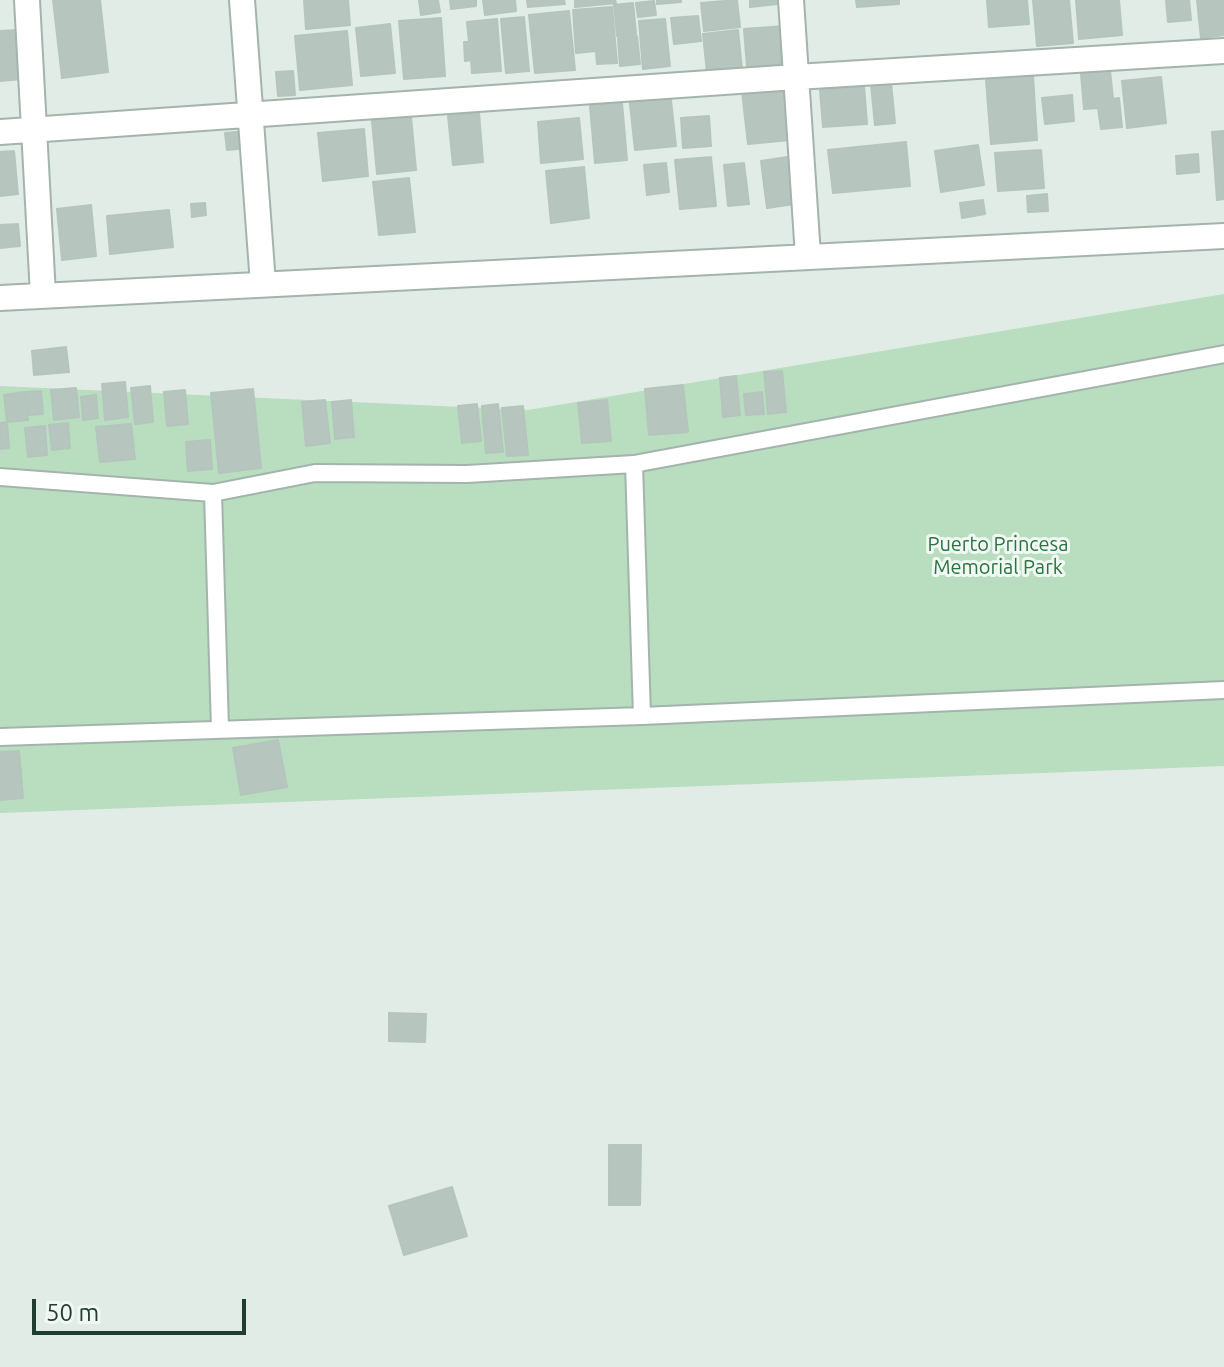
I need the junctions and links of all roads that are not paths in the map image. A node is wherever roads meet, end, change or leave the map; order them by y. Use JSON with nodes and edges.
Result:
{"nodes":[{"id":1,"x":27,"y":0,"type":"edge"},
{"id":2,"x":242,"y":0,"type":"edge"},
{"id":3,"x":791,"y":0,"type":"edge"},
{"id":4,"x":1224,"y":51,"type":"edge"},
{"id":5,"x":796,"y":77,"type":"junction"},
{"id":6,"x":252,"y":114,"type":"junction"},
{"id":7,"x":34,"y":130,"type":"junction"},
{"id":8,"x":0,"y":132,"type":"edge"},
{"id":9,"x":1224,"y":236,"type":"edge"},
{"id":10,"x":808,"y":256,"type":"junction"},
{"id":11,"x":263,"y":284,"type":"junction"},
{"id":12,"x":43,"y":295,"type":"junction"},
{"id":13,"x":0,"y":298,"type":"edge"},
{"id":14,"x":1224,"y":354,"type":"edge"},
{"id":15,"x":634,"y":464,"type":"junction"},
{"id":16,"x":0,"y":477,"type":"edge"},
{"id":17,"x":213,"y":493,"type":"junction"},
{"id":18,"x":1224,"y":690,"type":"edge"},
{"id":19,"x":642,"y":716,"type":"junction"},
{"id":20,"x":220,"y":729,"type":"junction"},
{"id":21,"x":0,"y":737,"type":"edge"}],
"edges":[{"from":1,"to":7,"type":"street"},
{"from":2,"to":6,"type":"street"},
{"from":3,"to":5,"type":"street"},
{"from":4,"to":5,"type":"street"},
{"from":5,"to":6,"type":"street"},
{"from":5,"to":10,"type":"street"},
{"from":6,"to":7,"type":"street"},
{"from":6,"to":11,"type":"street"},
{"from":7,"to":8,"type":"street"},
{"from":7,"to":12,"type":"street"},
{"from":9,"to":10,"type":"street"},
{"from":10,"to":11,"type":"street"},
{"from":11,"to":12,"type":"street"},
{"from":12,"to":13,"type":"street"},
{"from":14,"to":15,"type":"lane"},
{"from":15,"to":17,"type":"lane"},
{"from":15,"to":19,"type":"lane"},
{"from":16,"to":17,"type":"lane"},
{"from":17,"to":20,"type":"lane"},
{"from":18,"to":19,"type":"lane"},
{"from":19,"to":20,"type":"lane"},
{"from":20,"to":21,"type":"lane"}]}
